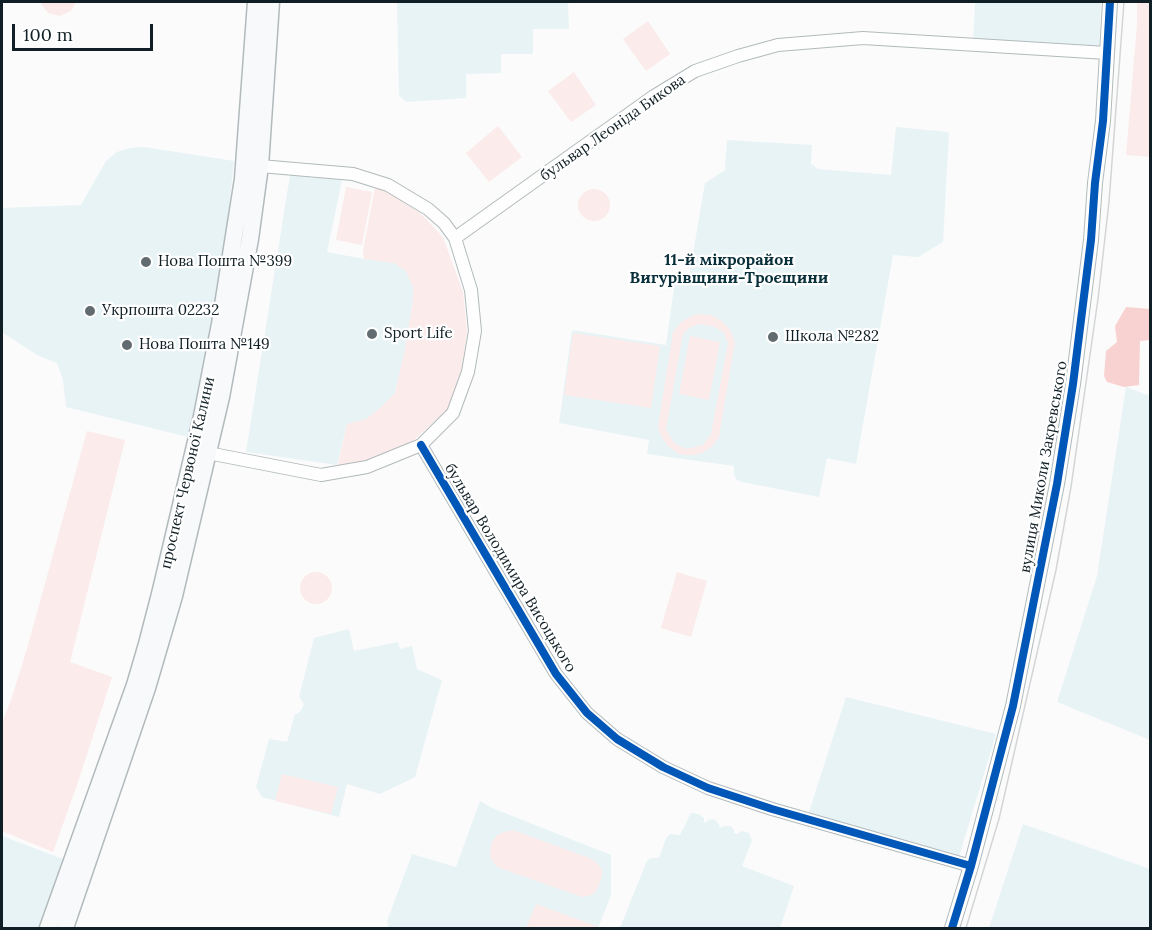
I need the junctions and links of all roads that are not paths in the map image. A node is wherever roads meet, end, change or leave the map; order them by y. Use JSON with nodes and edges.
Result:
{"nodes":[{"id":1,"x":256,"y":2,"type":"edge"},
{"id":2,"x":272,"y":2,"type":"edge"},
{"id":3,"x":1110,"y":2,"type":"edge"},
{"id":4,"x":1107,"y":53,"type":"junction"},
{"id":5,"x":260,"y":166,"type":"junction"},
{"id":6,"x":455,"y":238,"type":"junction"},
{"id":7,"x":421,"y":445,"type":"junction"},
{"id":8,"x":208,"y":453,"type":"junction"},
{"id":9,"x":971,"y":867,"type":"junction"},
{"id":10,"x":48,"y":928,"type":"edge"},
{"id":11,"x":65,"y":928,"type":"edge"},
{"id":12,"x":952,"y":928,"type":"edge"}],
"edges":[{"from":1,"to":10,"type":"main road","name":"проспект Червоної Калини"},
{"from":2,"to":5,"type":"main road","name":"проспект Червоної Калини"},
{"from":3,"to":4,"type":"street","name":"вулиця Миколи Закревського"},
{"from":4,"to":6,"type":"street","name":"бульвар Леоніда Бикова"},
{"from":4,"to":9,"type":"street","name":"вулиця Миколи Закревського"},
{"from":5,"to":6,"type":"street","name":"проспект Червоної Калини"},
{"from":5,"to":8,"type":"main road","name":"проспект Червоної Калини"},
{"from":6,"to":7,"type":"street","name":"проспект Червоної Калини"},
{"from":7,"to":8,"type":"street","name":"проспект Червоної Калини"},
{"from":7,"to":9,"type":"street","name":"бульвар Володимира Висоцького"},
{"from":8,"to":11,"type":"main road","name":"проспект Червоної Калини"},
{"from":9,"to":12,"type":"street","name":"вулиця Миколи Закревського"}]}
